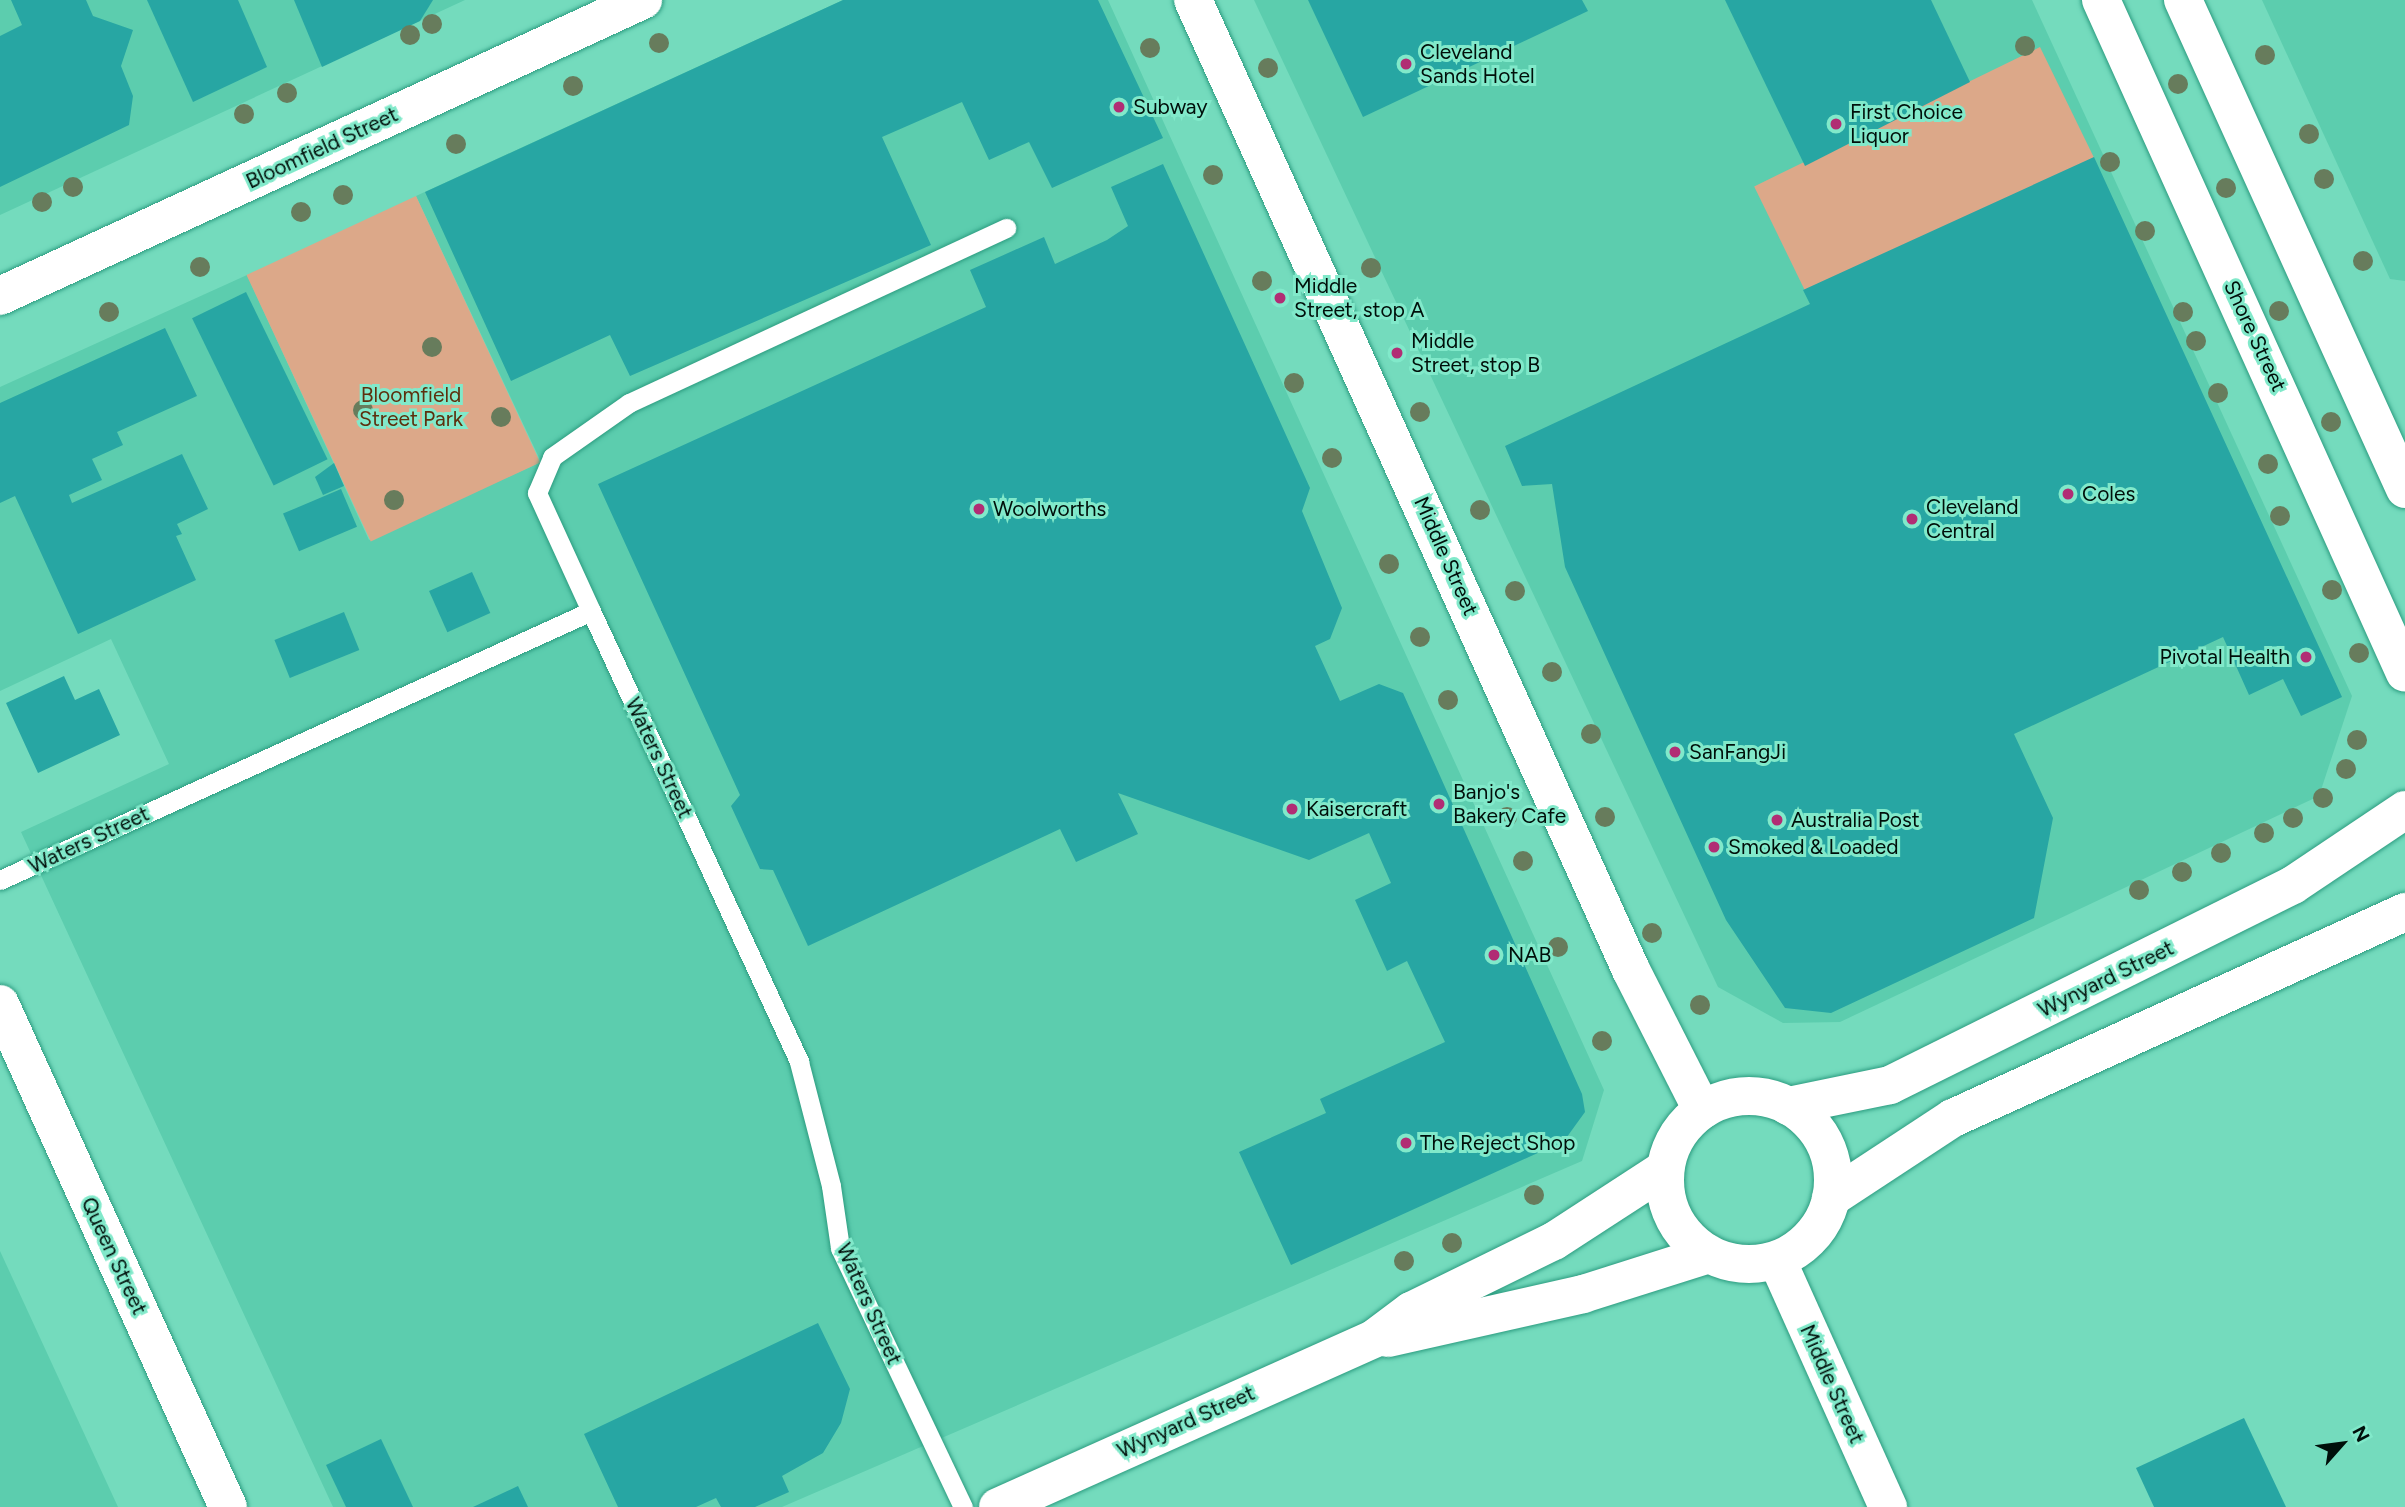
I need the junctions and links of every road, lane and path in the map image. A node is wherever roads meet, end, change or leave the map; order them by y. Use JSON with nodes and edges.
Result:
{"nodes":[{"id":1,"x":643,"y":0,"type":"edge"},
{"id":2,"x":1193,"y":0,"type":"edge"},
{"id":3,"x":2101,"y":0,"type":"edge"},
{"id":4,"x":2183,"y":0,"type":"edge"},
{"id":5,"x":1006,"y":228,"type":"dead end"},
{"id":6,"x":0,"y":296,"type":"edge"},
{"id":7,"x":2405,"y":489,"type":"edge"},
{"id":8,"x":591,"y":611,"type":"junction"},
{"id":9,"x":2405,"y":673,"type":"edge"},
{"id":10,"x":2405,"y":810,"type":"edge"},
{"id":11,"x":0,"y":880,"type":"edge"},
{"id":12,"x":2405,"y":912,"type":"edge"},
{"id":13,"x":0,"y":1004,"type":"edge"},
{"id":14,"x":1788,"y":1106,"type":"junction"},
{"id":15,"x":1702,"y":1110,"type":"junction"},
{"id":16,"x":1665,"y":1170,"type":"junction"},
{"id":17,"x":1831,"y":1198,"type":"junction"},
{"id":18,"x":1709,"y":1254,"type":"junction"},
{"id":19,"x":1777,"y":1260,"type":"junction"},
{"id":20,"x":1375,"y":1338,"type":"junction"},
{"id":21,"x":1052,"y":1495,"type":"edge"},
{"id":22,"x":228,"y":1507,"type":"edge"},
{"id":23,"x":963,"y":1507,"type":"edge"},
{"id":24,"x":998,"y":1507,"type":"edge"},
{"id":25,"x":1888,"y":1507,"type":"edge"}],
"edges":[{"from":1,"to":6,"type":"street","name":"Bloomfield Street"},
{"from":2,"to":15,"type":"street","name":"Middle Street"},
{"from":3,"to":9,"type":"street","name":"Shore Street"},
{"from":4,"to":7,"type":"street"},
{"from":5,"to":8,"type":"lane"},
{"from":8,"to":11,"type":"lane","name":"Waters Street"},
{"from":8,"to":23,"type":"lane","name":"Waters Street"},
{"from":10,"to":14,"type":"street","name":"Wynyard Street"},
{"from":12,"to":17,"type":"street"},
{"from":13,"to":22,"type":"street","name":"Queen Street"},
{"from":14,"to":15,"type":"street"},
{"from":14,"to":17,"type":"street"},
{"from":15,"to":16,"type":"street"},
{"from":16,"to":18,"type":"street"},
{"from":16,"to":20,"type":"street","name":"Wynyard Street"},
{"from":17,"to":19,"type":"street"},
{"from":18,"to":19,"type":"street"},
{"from":18,"to":20,"type":"street","name":"Wynyard Street"},
{"from":19,"to":25,"type":"street","name":"Middle Street"},
{"from":20,"to":21,"type":"street","name":"Wynyard Street"},
{"from":21,"to":24,"type":"street","name":"Wynyard Street"}]}
